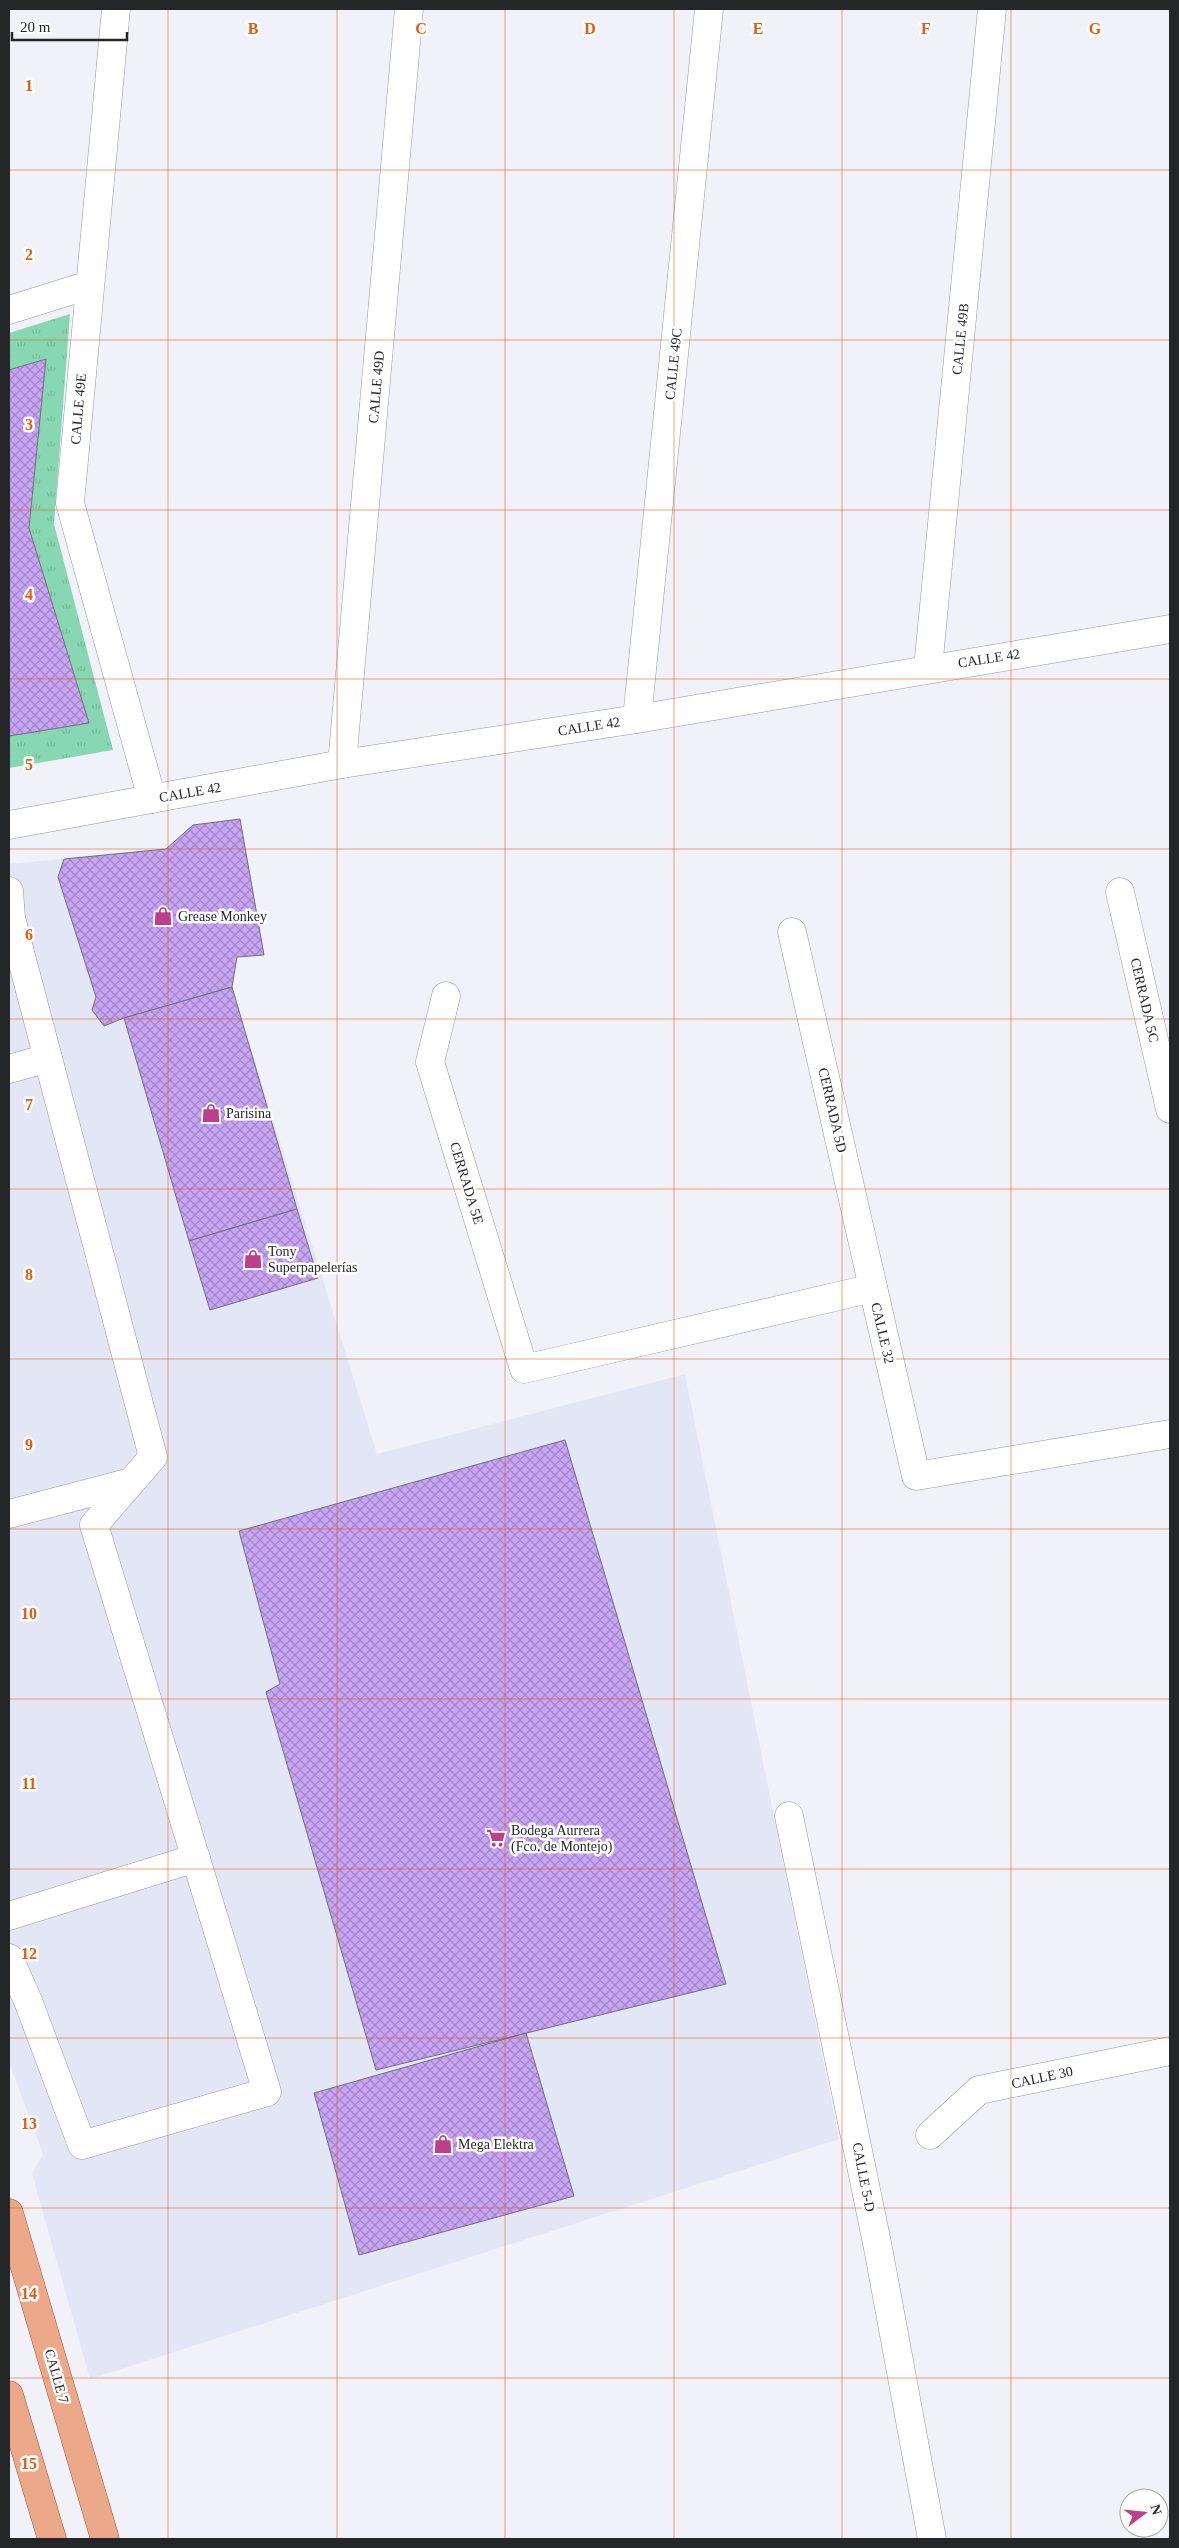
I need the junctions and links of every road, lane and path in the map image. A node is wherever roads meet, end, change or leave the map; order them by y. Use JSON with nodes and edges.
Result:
{"nodes":[{"id":1,"x":116,"y":9,"type":"edge"},
{"id":2,"x":409,"y":9,"type":"edge"},
{"id":3,"x":709,"y":9,"type":"edge"},
{"id":4,"x":992,"y":9,"type":"edge"},
{"id":5,"x":89,"y":286,"type":"junction"},
{"id":6,"x":9,"y":310,"type":"edge"},
{"id":7,"x":1170,"y":629,"type":"edge"},
{"id":8,"x":928,"y":668,"type":"junction"},
{"id":9,"x":637,"y":719,"type":"junction"},
{"id":10,"x":342,"y":764,"type":"junction"},
{"id":11,"x":152,"y":799,"type":"junction"},
{"id":12,"x":9,"y":825,"type":"edge"},
{"id":13,"x":9,"y":891,"type":"edge"},
{"id":14,"x":1120,"y":892,"type":"dead end"},
{"id":15,"x":792,"y":932,"type":"dead end"},
{"id":16,"x":446,"y":996,"type":"dead end"},
{"id":17,"x":48,"y":1058,"type":"junction"},
{"id":18,"x":9,"y":1069,"type":"edge"},
{"id":19,"x":1170,"y":1109,"type":"edge"},
{"id":20,"x":873,"y":1288,"type":"junction"},
{"id":21,"x":524,"y":1369,"type":"joint"},
{"id":22,"x":1170,"y":1434,"type":"edge"},
{"id":23,"x":131,"y":1482,"type":"junction"},
{"id":24,"x":9,"y":1514,"type":"edge"},
{"id":25,"x":790,"y":1816,"type":"dead end"},
{"id":26,"x":196,"y":1858,"type":"junction"},
{"id":27,"x":9,"y":1916,"type":"edge"},
{"id":28,"x":9,"y":1958,"type":"edge"},
{"id":29,"x":1170,"y":2051,"type":"edge"},
{"id":30,"x":930,"y":2135,"type":"dead end"},
{"id":31,"x":9,"y":2213,"type":"edge"},
{"id":32,"x":9,"y":2395,"type":"edge"},
{"id":33,"x":52,"y":2539,"type":"edge"},
{"id":34,"x":105,"y":2539,"type":"edge"},
{"id":35,"x":932,"y":2539,"type":"edge"}],
"edges":[{"from":1,"to":5,"type":"street","name":"CALLE 49E"},
{"from":2,"to":10,"type":"street","name":"CALLE 49D"},
{"from":3,"to":9,"type":"street","name":"CALLE 49C"},
{"from":4,"to":8,"type":"street","name":"CALLE 49B"},
{"from":5,"to":6,"type":"street"},
{"from":5,"to":11,"type":"street","name":"CALLE 49E"},
{"from":7,"to":8,"type":"street","name":"CALLE 42"},
{"from":8,"to":9,"type":"street","name":"CALLE 42"},
{"from":9,"to":10,"type":"street","name":"CALLE 42"},
{"from":10,"to":11,"type":"street","name":"CALLE 42"},
{"from":11,"to":12,"type":"street","name":"CALLE 42"},
{"from":13,"to":17,"type":"street"},
{"from":14,"to":19,"type":"street","name":"CERRADA 5C"},
{"from":15,"to":20,"type":"street","name":"CERRADA 5D"},
{"from":16,"to":21,"type":"street","name":"CERRADA 5E"},
{"from":17,"to":18,"type":"street"},
{"from":17,"to":23,"type":"street"},
{"from":20,"to":21,"type":"street","name":"CALLE 32"},
{"from":20,"to":22,"type":"street","name":"CALLE 32"},
{"from":23,"to":24,"type":"street"},
{"from":23,"to":26,"type":"street"},
{"from":25,"to":35,"type":"street","name":"CALLE 5-D"},
{"from":26,"to":27,"type":"street"},
{"from":26,"to":28,"type":"street"},
{"from":29,"to":30,"type":"street","name":"CALLE 30"},
{"from":31,"to":34,"type":"main road","name":"CALLE 7"},
{"from":32,"to":33,"type":"main road"}]}
